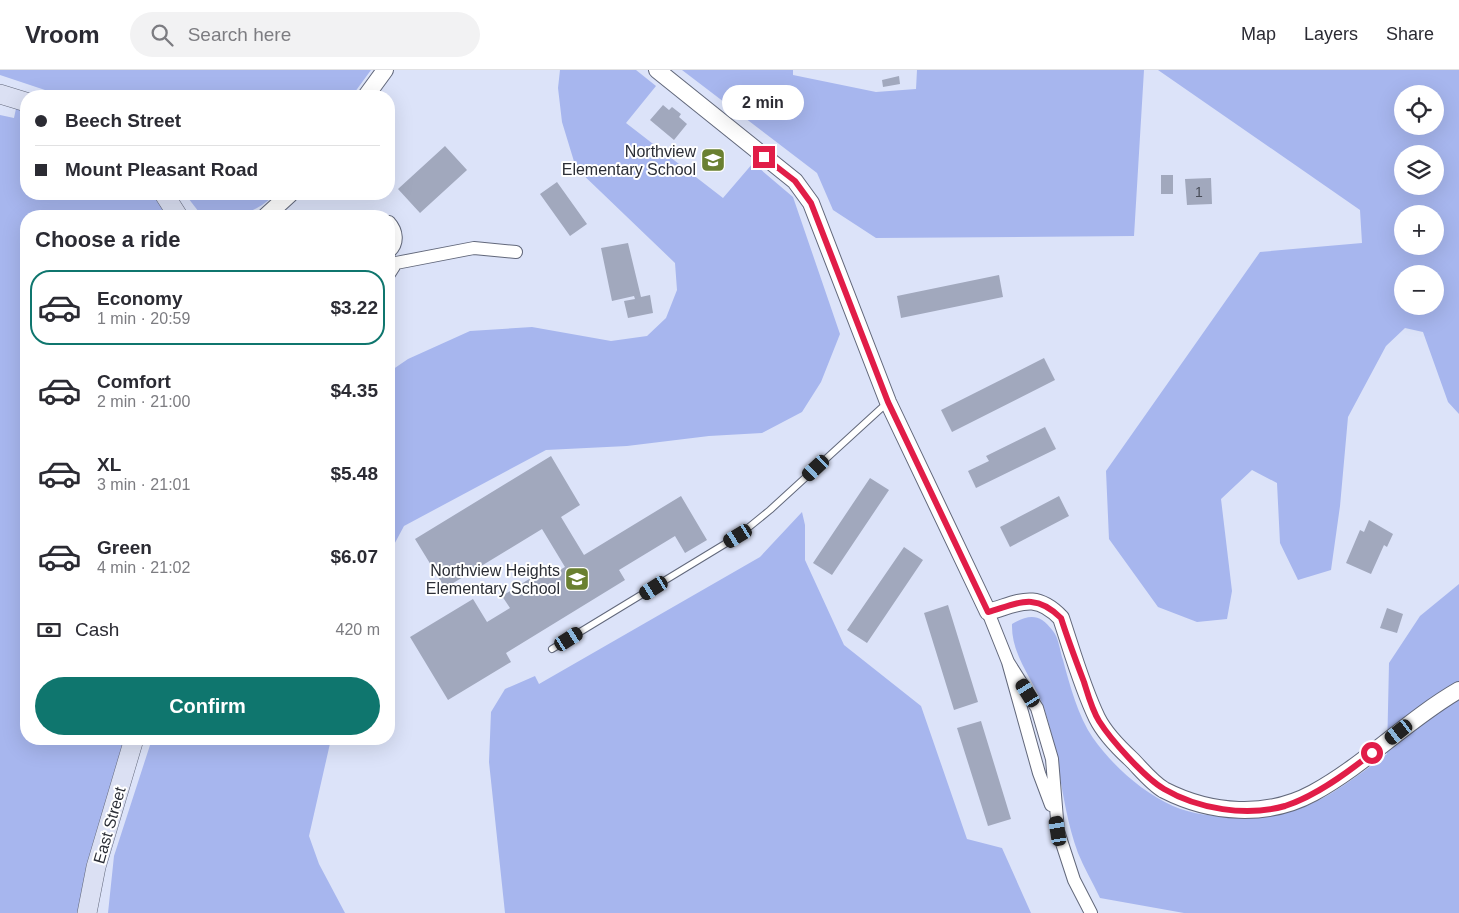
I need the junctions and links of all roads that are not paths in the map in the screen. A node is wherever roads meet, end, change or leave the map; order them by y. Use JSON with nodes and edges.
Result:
{"nodes":[{"id":1,"x":385,"y":70,"type":"edge"},
{"id":2,"x":657,"y":70,"type":"edge"},
{"id":3,"x":370,"y":90,"type":"edge"},
{"id":4,"x":283,"y":200,"type":"edge"},
{"id":5,"x":273,"y":210,"type":"edge"},
{"id":6,"x":516,"y":252,"type":"dead end"},
{"id":7,"x":395,"y":265,"type":"edge"},
{"id":8,"x":888,"y":402,"type":"junction"},
{"id":9,"x":988,"y":612,"type":"junction"},
{"id":10,"x":552,"y":649,"type":"dead end"},
{"id":11,"x":1459,"y":690,"type":"edge"},
{"id":12,"x":132,"y":745,"type":"edge"},
{"id":13,"x":87,"y":913,"type":"edge"},
{"id":14,"x":1091,"y":913,"type":"edge"}],
"edges":[{"from":1,"to":3,"type":"street"},
{"from":2,"to":8,"type":"street"},
{"from":4,"to":5,"type":"street"},
{"from":6,"to":7,"type":"street"},
{"from":8,"to":9,"type":"street"},
{"from":8,"to":10,"type":"lane"},
{"from":9,"to":11,"type":"street"},
{"from":9,"to":14,"type":"street"},
{"from":12,"to":13,"type":"main road","name":"East Street"}]}
